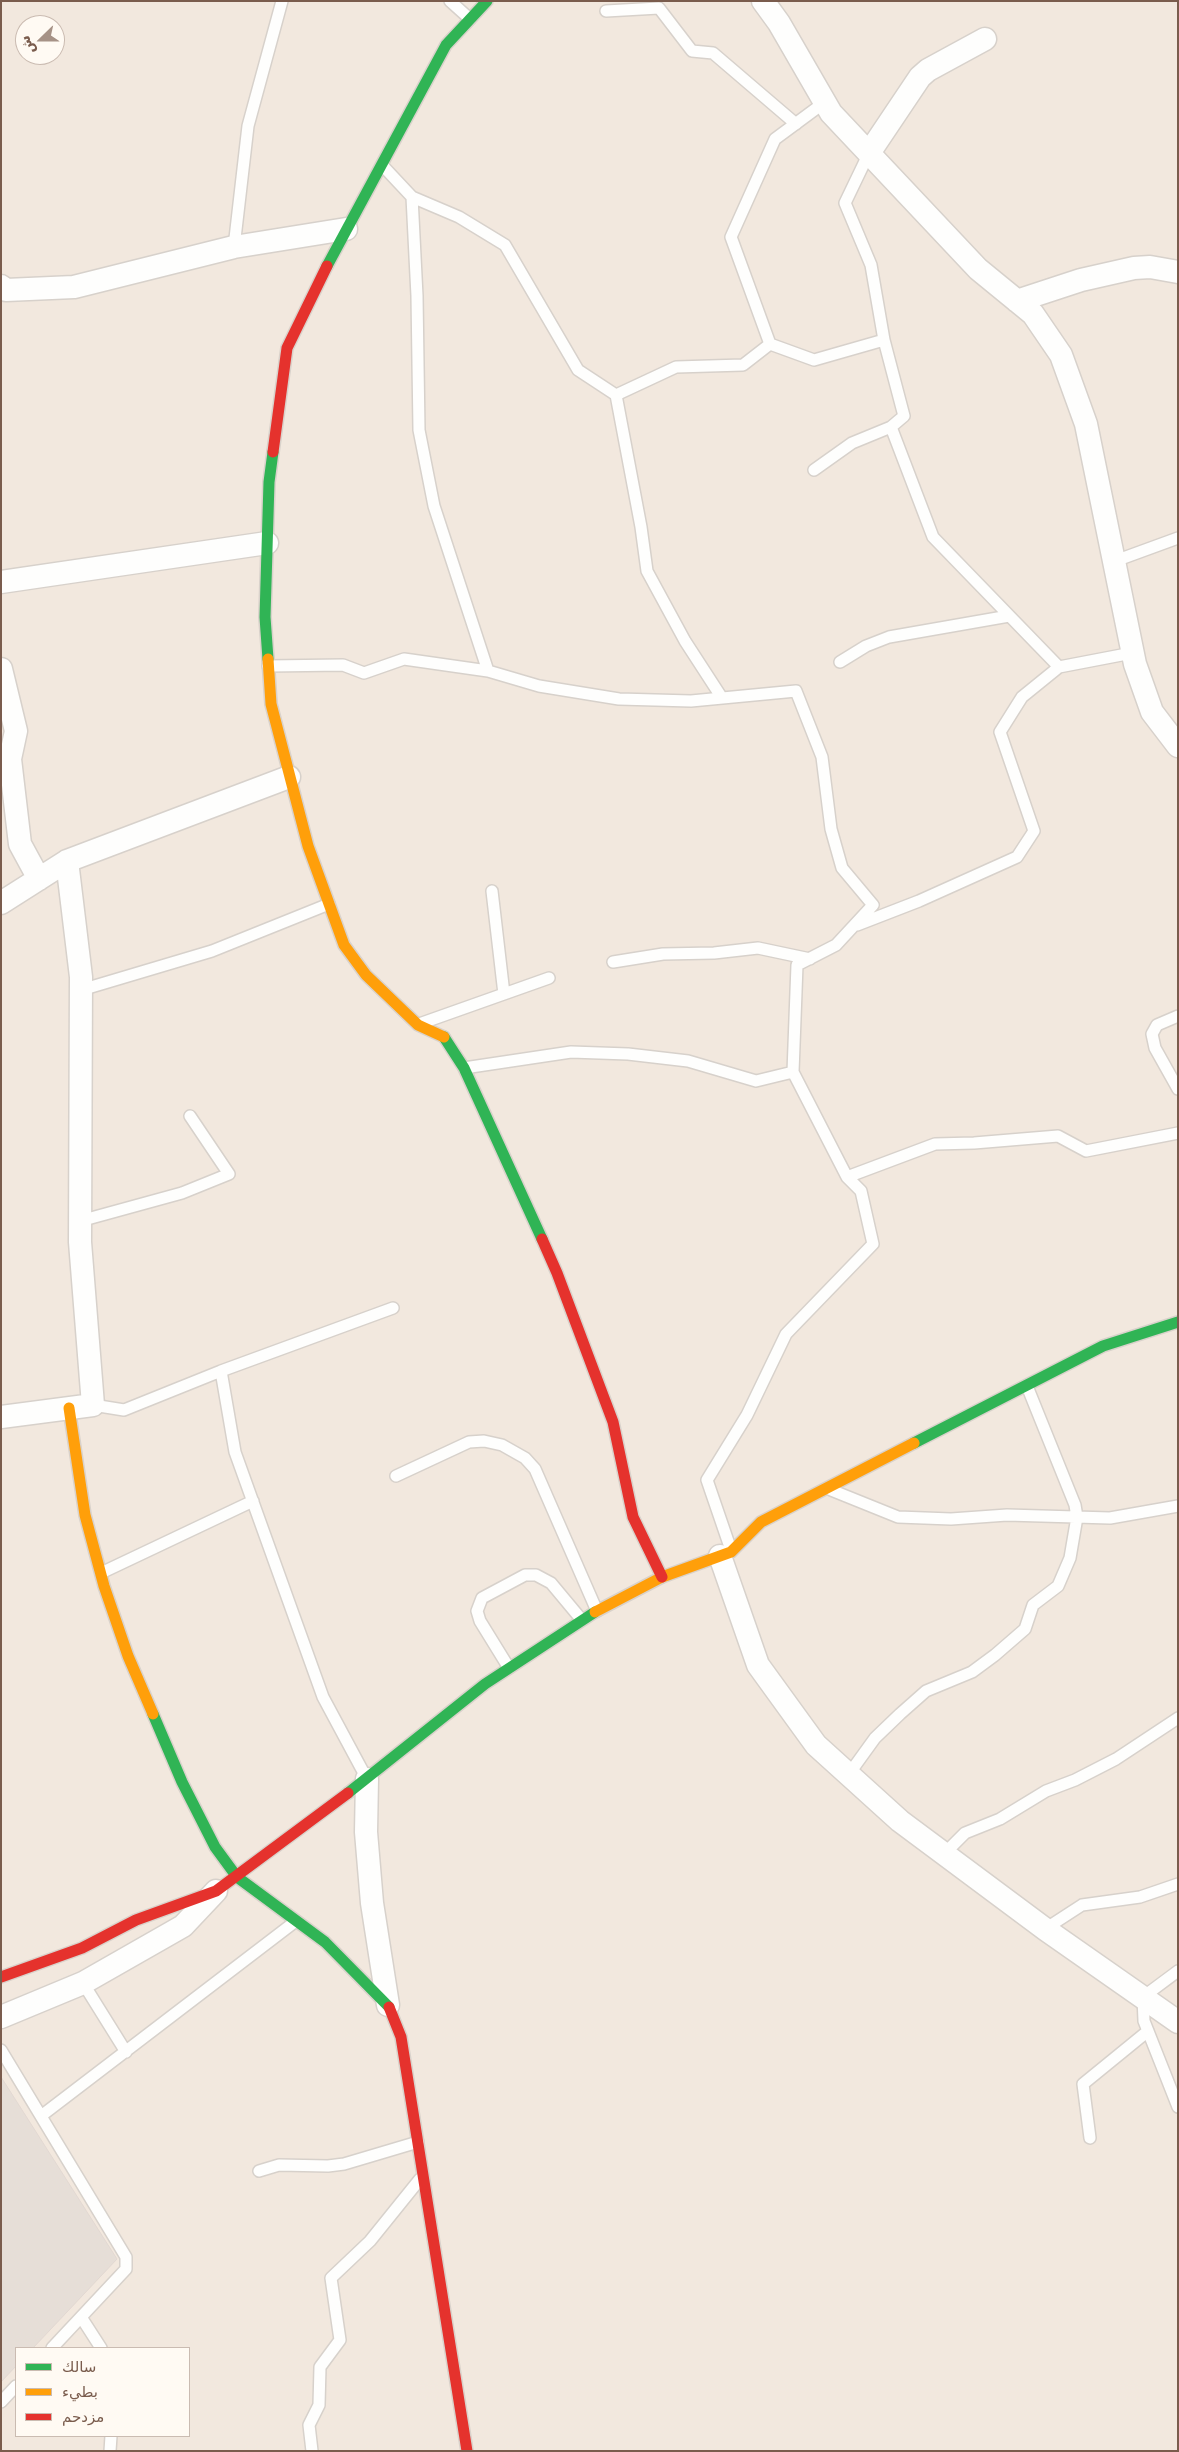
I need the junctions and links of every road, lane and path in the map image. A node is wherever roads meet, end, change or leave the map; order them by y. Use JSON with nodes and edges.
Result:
{"nodes":[{"id":1,"x":282,"y":1,"type":"edge"},
{"id":2,"x":450,"y":1,"type":"edge"},
{"id":3,"x":487,"y":1,"type":"edge"},
{"id":4,"x":763,"y":1,"type":"edge"},
{"id":5,"x":606,"y":11,"type":"dead end"},
{"id":6,"x":470,"y":19,"type":"junction"},
{"id":7,"x":985,"y":38,"type":"dead end"},
{"id":8,"x":825,"y":102,"type":"junction"},
{"id":9,"x":796,"y":124,"type":"junction"},
{"id":10,"x":869,"y":153,"type":"junction"},
{"id":11,"x":380,"y":164,"type":"junction"},
{"id":12,"x":412,"y":197,"type":"junction"},
{"id":13,"x":346,"y":229,"type":"junction"},
{"id":14,"x":234,"y":246,"type":"junction"},
{"id":15,"x":1178,"y":272,"type":"edge"},
{"id":16,"x":1,"y":286,"type":"edge"},
{"id":17,"x":1017,"y":301,"type":"junction"},
{"id":18,"x":884,"y":340,"type":"junction"},
{"id":19,"x":770,"y":344,"type":"junction"},
{"id":20,"x":616,"y":395,"type":"junction"},
{"id":21,"x":891,"y":427,"type":"junction"},
{"id":22,"x":814,"y":470,"type":"dead end"},
{"id":23,"x":1178,"y":538,"type":"edge"},
{"id":24,"x":267,"y":543,"type":"junction"},
{"id":25,"x":1115,"y":561,"type":"junction"},
{"id":26,"x":1,"y":582,"type":"edge"},
{"id":27,"x":1009,"y":616,"type":"junction"},
{"id":28,"x":1132,"y":652,"type":"junction"},
{"id":29,"x":840,"y":662,"type":"dead end"},
{"id":30,"x":268,"y":666,"type":"junction"},
{"id":31,"x":1059,"y":666,"type":"junction"},
{"id":32,"x":1,"y":669,"type":"edge"},
{"id":33,"x":488,"y":672,"type":"junction"},
{"id":34,"x":722,"y":698,"type":"junction"},
{"id":35,"x":1178,"y":746,"type":"edge"},
{"id":36,"x":289,"y":777,"type":"junction"},
{"id":37,"x":67,"y":861,"type":"junction"},
{"id":38,"x":39,"y":879,"type":"junction"},
{"id":39,"x":492,"y":891,"type":"dead end"},
{"id":40,"x":1,"y":903,"type":"edge"},
{"id":41,"x":329,"y":904,"type":"junction"},
{"id":42,"x":853,"y":927,"type":"junction"},
{"id":43,"x":810,"y":959,"type":"junction"},
{"id":44,"x":613,"y":962,"type":"dead end"},
{"id":45,"x":549,"y":978,"type":"dead end"},
{"id":46,"x":81,"y":990,"type":"junction"},
{"id":47,"x":504,"y":994,"type":"junction"},
{"id":48,"x":1178,"y":1016,"type":"edge"},
{"id":49,"x":418,"y":1025,"type":"junction"},
{"id":50,"x":464,"y":1068,"type":"junction"},
{"id":51,"x":793,"y":1072,"type":"junction"},
{"id":52,"x":1178,"y":1090,"type":"edge"},
{"id":53,"x":190,"y":1116,"type":"dead end"},
{"id":54,"x":1178,"y":1133,"type":"edge"},
{"id":55,"x":847,"y":1177,"type":"junction"},
{"id":56,"x":80,"y":1221,"type":"junction"},
{"id":57,"x":393,"y":1308,"type":"dead end"},
{"id":58,"x":1178,"y":1322,"type":"edge"},
{"id":59,"x":221,"y":1371,"type":"junction"},
{"id":60,"x":1027,"y":1386,"type":"junction"},
{"id":61,"x":93,"y":1405,"type":"junction"},
{"id":62,"x":69,"y":1408,"type":"junction"},
{"id":63,"x":1,"y":1417,"type":"edge"},
{"id":64,"x":396,"y":1476,"type":"dead end"},
{"id":65,"x":827,"y":1488,"type":"junction"},
{"id":66,"x":253,"y":1501,"type":"junction"},
{"id":67,"x":1178,"y":1506,"type":"edge"},
{"id":68,"x":1077,"y":1517,"type":"junction"},
{"id":69,"x":726,"y":1554,"type":"junction"},
{"id":70,"x":100,"y":1574,"type":"junction"},
{"id":71,"x":662,"y":1577,"type":"junction"},
{"id":72,"x":597,"y":1611,"type":"junction"},
{"id":73,"x":580,"y":1619,"type":"junction"},
{"id":74,"x":509,"y":1668,"type":"junction"},
{"id":75,"x":1178,"y":1718,"type":"edge"},
{"id":76,"x":849,"y":1774,"type":"junction"},
{"id":77,"x":367,"y":1779,"type":"junction"},
{"id":78,"x":944,"y":1854,"type":"junction"},
{"id":79,"x":237,"y":1877,"type":"junction"},
{"id":80,"x":1178,"y":1884,"type":"edge"},
{"id":81,"x":216,"y":1891,"type":"junction"},
{"id":82,"x":296,"y":1921,"type":"junction"},
{"id":83,"x":1045,"y":1928,"type":"junction"},
{"id":84,"x":46,"y":1960,"type":"junction"},
{"id":85,"x":1178,"y":1971,"type":"edge"},
{"id":86,"x":1,"y":1977,"type":"edge"},
{"id":87,"x":83,"y":1983,"type":"junction"},
{"id":88,"x":58,"y":1993,"type":"junction"},
{"id":89,"x":1143,"y":1998,"type":"junction"},
{"id":90,"x":388,"y":2005,"type":"junction"},
{"id":91,"x":1,"y":2017,"type":"edge"},
{"id":92,"x":1178,"y":2022,"type":"edge"},
{"id":93,"x":1148,"y":2031,"type":"junction"},
{"id":94,"x":1,"y":2050,"type":"edge"},
{"id":95,"x":126,"y":2052,"type":"junction"},
{"id":96,"x":1178,"y":2107,"type":"edge"},
{"id":97,"x":41,"y":2116,"type":"junction"},
{"id":98,"x":1090,"y":2138,"type":"dead end"},
{"id":99,"x":418,"y":2142,"type":"junction"},
{"id":100,"x":258,"y":2171,"type":"dead end"},
{"id":101,"x":423,"y":2176,"type":"junction"},
{"id":102,"x":81,"y":2317,"type":"junction"},
{"id":103,"x":53,"y":2347,"type":"edge"},
{"id":104,"x":100,"y":2347,"type":"edge"},
{"id":105,"x":15,"y":2387,"type":"edge"},
{"id":106,"x":1,"y":2402,"type":"edge"},
{"id":107,"x":111,"y":2437,"type":"edge"},
{"id":108,"x":110,"y":2451,"type":"edge"},
{"id":109,"x":312,"y":2451,"type":"edge"},
{"id":110,"x":467,"y":2451,"type":"edge"}],
"edges":[{"from":1,"to":14,"type":"lane"},
{"from":2,"to":6,"type":"lane"},
{"from":3,"to":6,"type":"street"},
{"from":4,"to":8,"type":"street"},
{"from":5,"to":9,"type":"lane"},
{"from":6,"to":11,"type":"street"},
{"from":7,"to":10,"type":"street"},
{"from":8,"to":9,"type":"lane"},
{"from":8,"to":10,"type":"street"},
{"from":9,"to":19,"type":"lane"},
{"from":10,"to":17,"type":"street"},
{"from":10,"to":18,"type":"lane"},
{"from":11,"to":12,"type":"lane"},
{"from":11,"to":13,"type":"street"},
{"from":12,"to":20,"type":"lane"},
{"from":12,"to":33,"type":"lane"},
{"from":13,"to":14,"type":"street"},
{"from":13,"to":24,"type":"street"},
{"from":14,"to":16,"type":"street"},
{"from":15,"to":17,"type":"street"},
{"from":17,"to":25,"type":"street"},
{"from":18,"to":19,"type":"lane"},
{"from":18,"to":21,"type":"lane"},
{"from":19,"to":20,"type":"lane"},
{"from":20,"to":34,"type":"lane"},
{"from":21,"to":22,"type":"lane"},
{"from":21,"to":27,"type":"lane"},
{"from":23,"to":25,"type":"lane"},
{"from":24,"to":26,"type":"street"},
{"from":24,"to":30,"type":"street"},
{"from":25,"to":28,"type":"street"},
{"from":27,"to":29,"type":"lane"},
{"from":27,"to":31,"type":"lane"},
{"from":28,"to":31,"type":"lane"},
{"from":28,"to":35,"type":"street"},
{"from":30,"to":33,"type":"lane"},
{"from":30,"to":36,"type":"street"},
{"from":31,"to":42,"type":"lane"},
{"from":32,"to":38,"type":"street"},
{"from":33,"to":34,"type":"lane"},
{"from":34,"to":42,"type":"lane"},
{"from":36,"to":37,"type":"street"},
{"from":36,"to":41,"type":"street"},
{"from":37,"to":38,"type":"street"},
{"from":37,"to":46,"type":"street"},
{"from":38,"to":40,"type":"street"},
{"from":39,"to":47,"type":"lane"},
{"from":41,"to":46,"type":"lane"},
{"from":41,"to":49,"type":"street"},
{"from":42,"to":43,"type":"lane"},
{"from":43,"to":44,"type":"lane"},
{"from":43,"to":51,"type":"lane"},
{"from":45,"to":47,"type":"lane"},
{"from":46,"to":56,"type":"street"},
{"from":47,"to":49,"type":"lane"},
{"from":48,"to":52,"type":"lane"},
{"from":49,"to":50,"type":"street"},
{"from":50,"to":51,"type":"lane"},
{"from":50,"to":71,"type":"street"},
{"from":51,"to":55,"type":"lane"},
{"from":53,"to":56,"type":"lane"},
{"from":54,"to":55,"type":"lane"},
{"from":55,"to":69,"type":"lane"},
{"from":56,"to":61,"type":"street"},
{"from":57,"to":59,"type":"lane"},
{"from":58,"to":60,"type":"street"},
{"from":59,"to":61,"type":"lane"},
{"from":59,"to":66,"type":"lane"},
{"from":60,"to":65,"type":"street"},
{"from":60,"to":68,"type":"lane"},
{"from":61,"to":62,"type":"street"},
{"from":62,"to":63,"type":"street"},
{"from":62,"to":70,"type":"street"},
{"from":64,"to":72,"type":"lane"},
{"from":65,"to":68,"type":"lane"},
{"from":65,"to":69,"type":"street"},
{"from":66,"to":70,"type":"lane"},
{"from":66,"to":77,"type":"lane"},
{"from":67,"to":68,"type":"lane"},
{"from":68,"to":76,"type":"lane"},
{"from":69,"to":71,"type":"street"},
{"from":69,"to":76,"type":"street"},
{"from":70,"to":79,"type":"street"},
{"from":71,"to":72,"type":"street"},
{"from":72,"to":73,"type":"street"},
{"from":73,"to":74,"type":"street"},
{"from":73,"to":74,"type":"lane"},
{"from":74,"to":77,"type":"street"},
{"from":75,"to":78,"type":"lane"},
{"from":76,"to":78,"type":"street"},
{"from":77,"to":79,"type":"street"},
{"from":77,"to":90,"type":"street"},
{"from":78,"to":83,"type":"street"},
{"from":79,"to":81,"type":"street"},
{"from":79,"to":82,"type":"street"},
{"from":80,"to":83,"type":"lane"},
{"from":81,"to":84,"type":"street"},
{"from":81,"to":87,"type":"street"},
{"from":82,"to":90,"type":"street"},
{"from":82,"to":95,"type":"lane"},
{"from":83,"to":89,"type":"street"},
{"from":84,"to":86,"type":"street"},
{"from":84,"to":88,"type":"street"},
{"from":85,"to":89,"type":"lane"},
{"from":87,"to":88,"type":"street"},
{"from":87,"to":95,"type":"lane"},
{"from":88,"to":91,"type":"street"},
{"from":89,"to":92,"type":"street"},
{"from":89,"to":93,"type":"lane"},
{"from":90,"to":99,"type":"street"},
{"from":93,"to":96,"type":"lane"},
{"from":93,"to":98,"type":"lane"},
{"from":94,"to":97,"type":"lane"},
{"from":95,"to":97,"type":"lane"},
{"from":97,"to":102,"type":"lane"},
{"from":99,"to":100,"type":"lane"},
{"from":99,"to":101,"type":"street"},
{"from":101,"to":109,"type":"lane"},
{"from":101,"to":110,"type":"street"},
{"from":102,"to":103,"type":"lane"},
{"from":102,"to":104,"type":"lane"},
{"from":105,"to":106,"type":"lane"},
{"from":107,"to":108,"type":"lane"}]}
